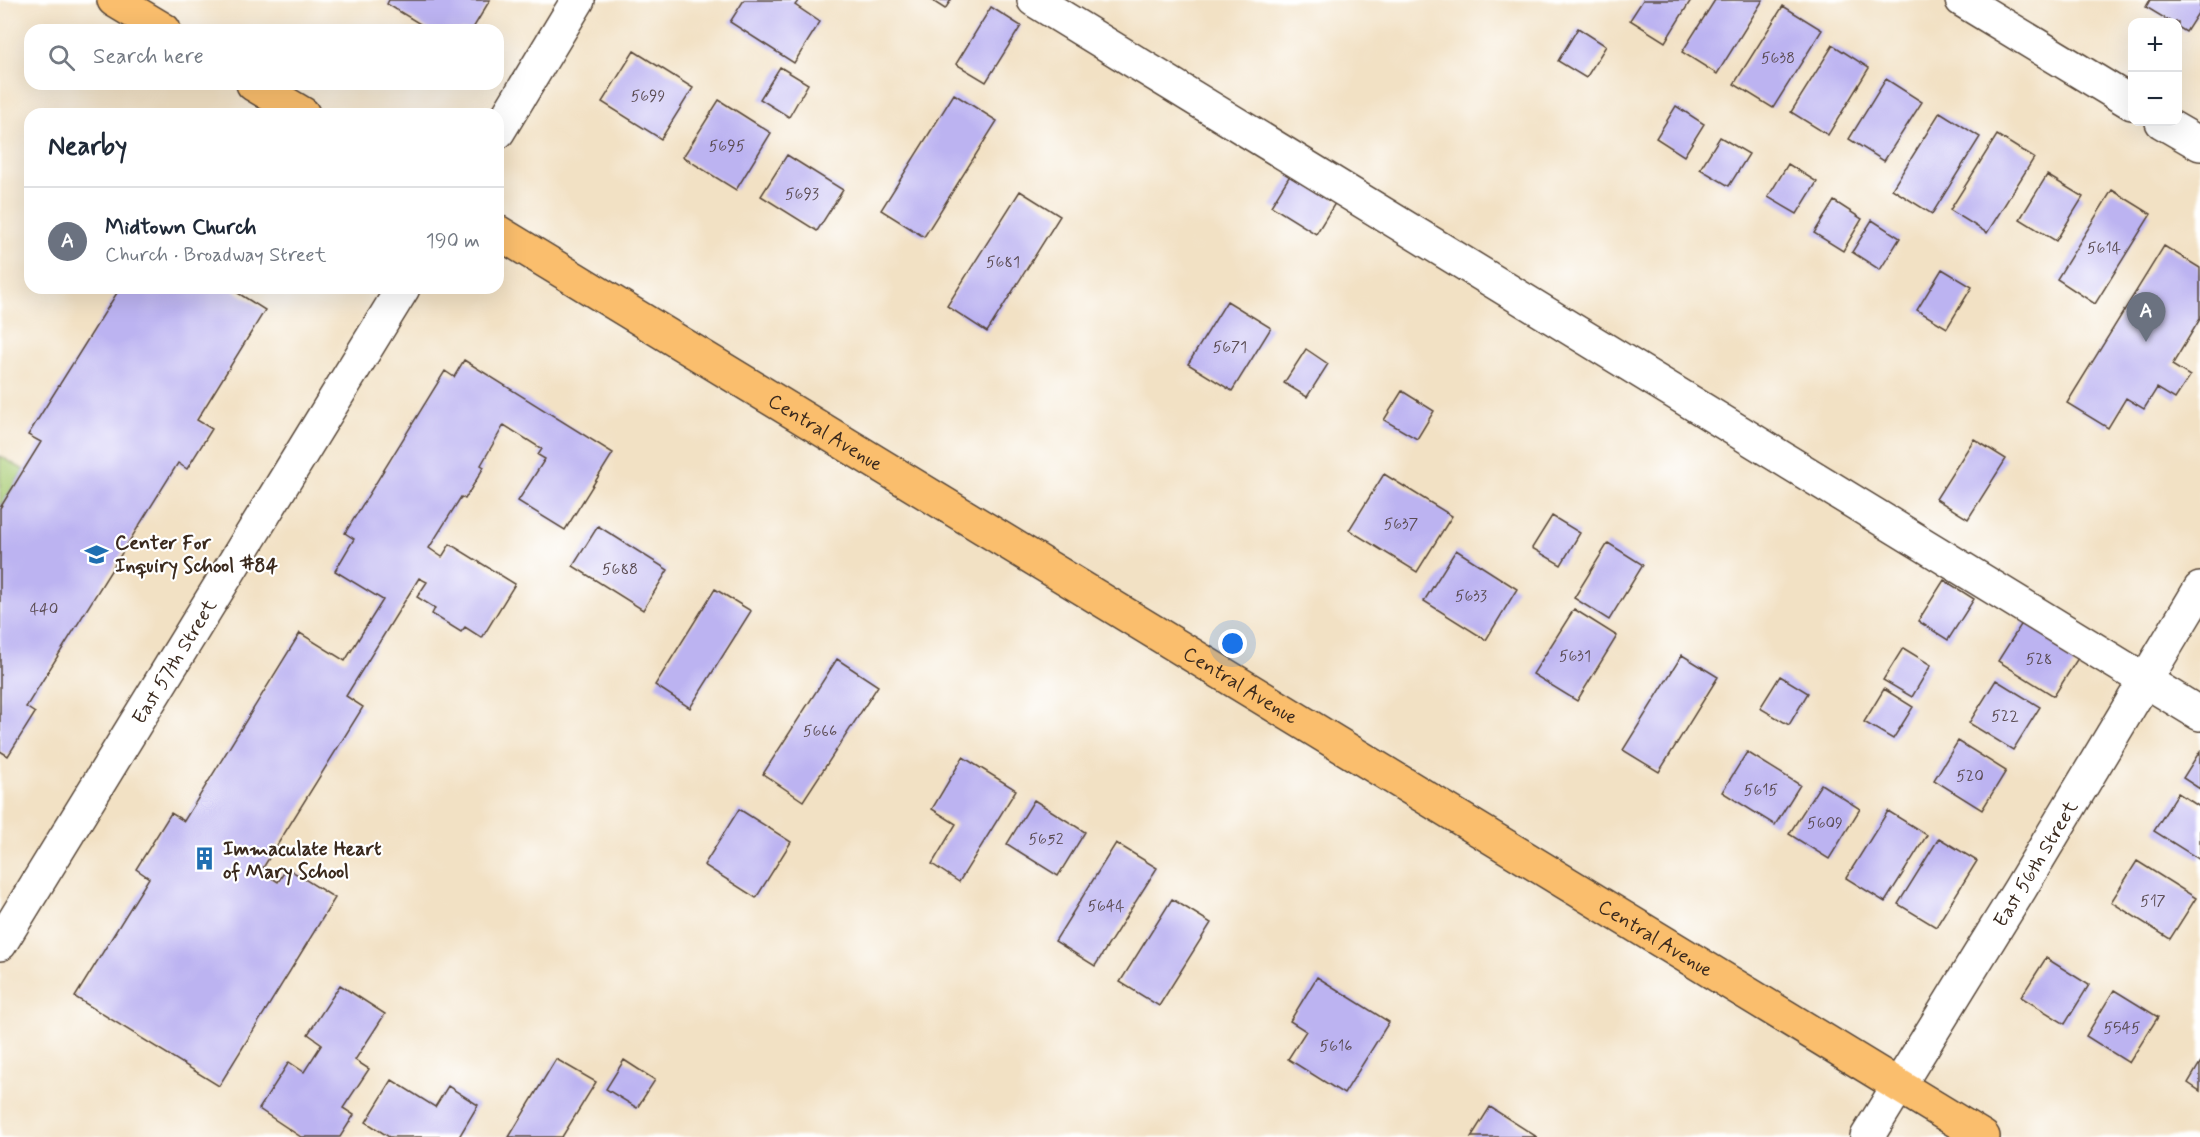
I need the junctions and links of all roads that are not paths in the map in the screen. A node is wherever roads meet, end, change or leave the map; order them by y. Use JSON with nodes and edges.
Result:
{"nodes":[{"id":1,"x":114,"y":0,"type":"edge"},
{"id":2,"x":579,"y":0,"type":"edge"},
{"id":3,"x":1034,"y":0,"type":"edge"},
{"id":4,"x":1962,"y":0,"type":"edge"},
{"id":5,"x":154,"y":24,"type":"edge"},
{"id":6,"x":263,"y":90,"type":"edge"},
{"id":7,"x":2128,"y":101,"type":"edge"},
{"id":8,"x":293,"y":108,"type":"edge"},
{"id":9,"x":504,"y":122,"type":"edge"},
{"id":10,"x":2169,"y":126,"type":"edge"},
{"id":11,"x":2200,"y":144,"type":"edge"},
{"id":12,"x":504,"y":236,"type":"edge"},
{"id":13,"x":399,"y":294,"type":"edge"},
{"id":14,"x":2200,"y":589,"type":"edge"},
{"id":15,"x":2145,"y":680,"type":"junction"},
{"id":16,"x":2200,"y":714,"type":"edge"},
{"id":17,"x":0,"y":944,"type":"edge"},
{"id":18,"x":1898,"y":1085,"type":"junction"},
{"id":19,"x":1867,"y":1137,"type":"edge"},
{"id":20,"x":1983,"y":1137,"type":"edge"}],
"edges":[{"from":1,"to":5,"type":"main road"},
{"from":2,"to":9,"type":"street"},
{"from":3,"to":15,"type":"street"},
{"from":4,"to":7,"type":"street"},
{"from":6,"to":8,"type":"main road"},
{"from":10,"to":11,"type":"street"},
{"from":12,"to":18,"type":"main road","name":"Central Avenue"},
{"from":13,"to":17,"type":"street","name":"East 57th Street"},
{"from":14,"to":15,"type":"street","name":"East 56th Street"},
{"from":15,"to":16,"type":"street"},
{"from":15,"to":18,"type":"street","name":"East 56th Street"},
{"from":18,"to":19,"type":"street","name":"East 56th Street"},
{"from":18,"to":20,"type":"main road","name":"Central Avenue"}]}
